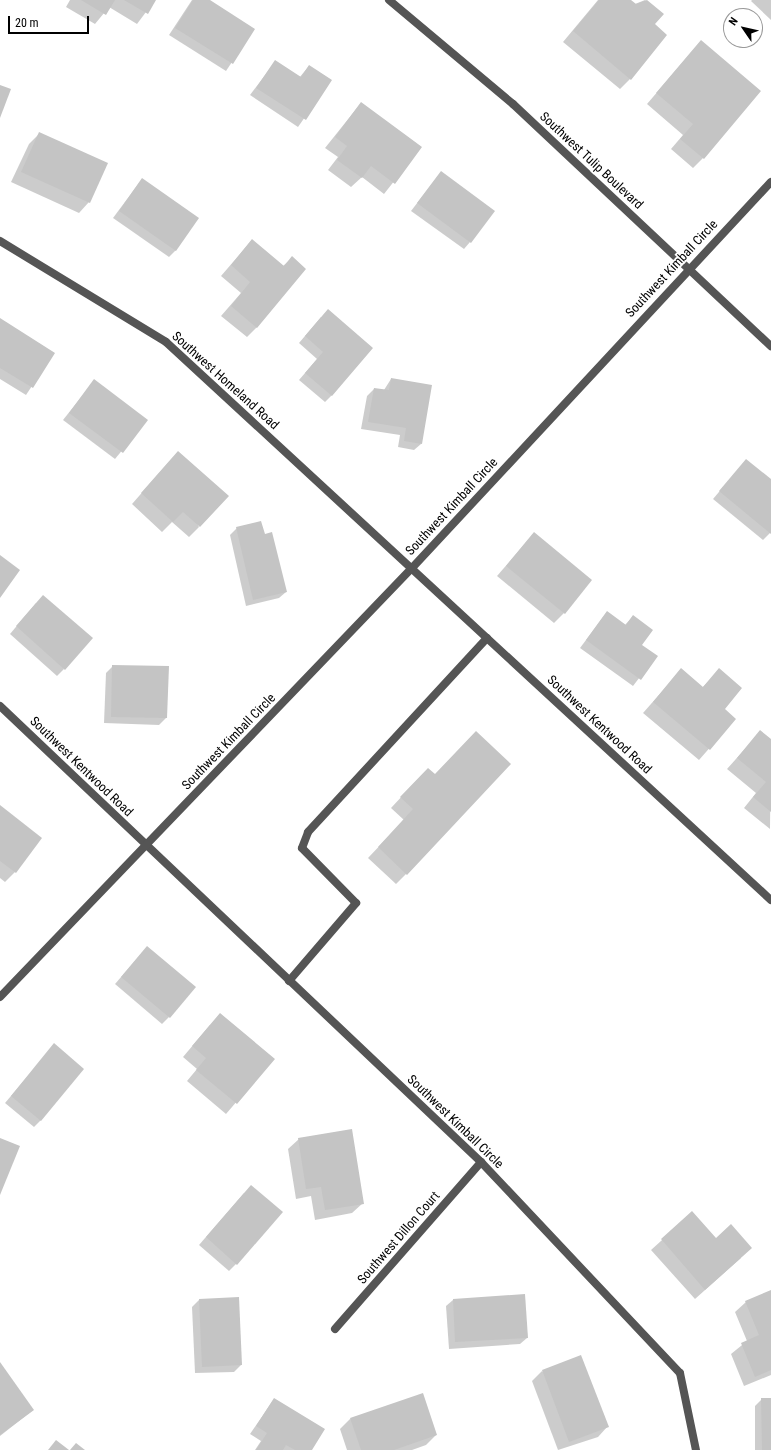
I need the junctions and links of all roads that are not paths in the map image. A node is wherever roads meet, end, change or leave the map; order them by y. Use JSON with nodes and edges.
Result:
{"nodes":[{"id":1,"x":389,"y":0,"type":"edge"},
{"id":2,"x":771,"y":182,"type":"edge"},
{"id":3,"x":0,"y":240,"type":"edge"},
{"id":4,"x":688,"y":268,"type":"junction"},
{"id":5,"x":771,"y":346,"type":"edge"},
{"id":6,"x":412,"y":568,"type":"junction"},
{"id":7,"x":487,"y":638,"type":"junction"},
{"id":8,"x":0,"y":706,"type":"edge"},
{"id":9,"x":146,"y":845,"type":"junction"},
{"id":10,"x":771,"y":900,"type":"edge"},
{"id":11,"x":289,"y":980,"type":"junction"},
{"id":12,"x":0,"y":997,"type":"edge"},
{"id":13,"x":481,"y":1162,"type":"junction"},
{"id":14,"x":335,"y":1329,"type":"dead end"},
{"id":15,"x":696,"y":1450,"type":"edge"}],
"edges":[{"from":1,"to":4,"type":"street","name":"Southwest Tulip Boulevard"},
{"from":2,"to":4,"type":"street","name":"Southwest Kimball Circle"},
{"from":3,"to":6,"type":"street","name":"Southwest Homeland Road"},
{"from":4,"to":5,"type":"street","name":"Southwest Tulip Boulevard"},
{"from":4,"to":6,"type":"street","name":"Southwest Kimball Circle"},
{"from":6,"to":7,"type":"street","name":"Southwest Kentwood Road"},
{"from":6,"to":9,"type":"street","name":"Southwest Kimball Circle"},
{"from":7,"to":10,"type":"street","name":"Southwest Kentwood Road"},
{"from":7,"to":11,"type":"street"},
{"from":8,"to":9,"type":"street","name":"Southwest Kentwood Road"},
{"from":9,"to":11,"type":"street","name":"Southwest Kimball Circle"},
{"from":9,"to":12,"type":"street","name":"Southwest Kimball Circle"},
{"from":11,"to":13,"type":"street","name":"Southwest Kimball Circle"},
{"from":13,"to":14,"type":"street","name":"Southwest Dillon Court"},
{"from":13,"to":15,"type":"street","name":"Southwest Kimball Circle"}]}
